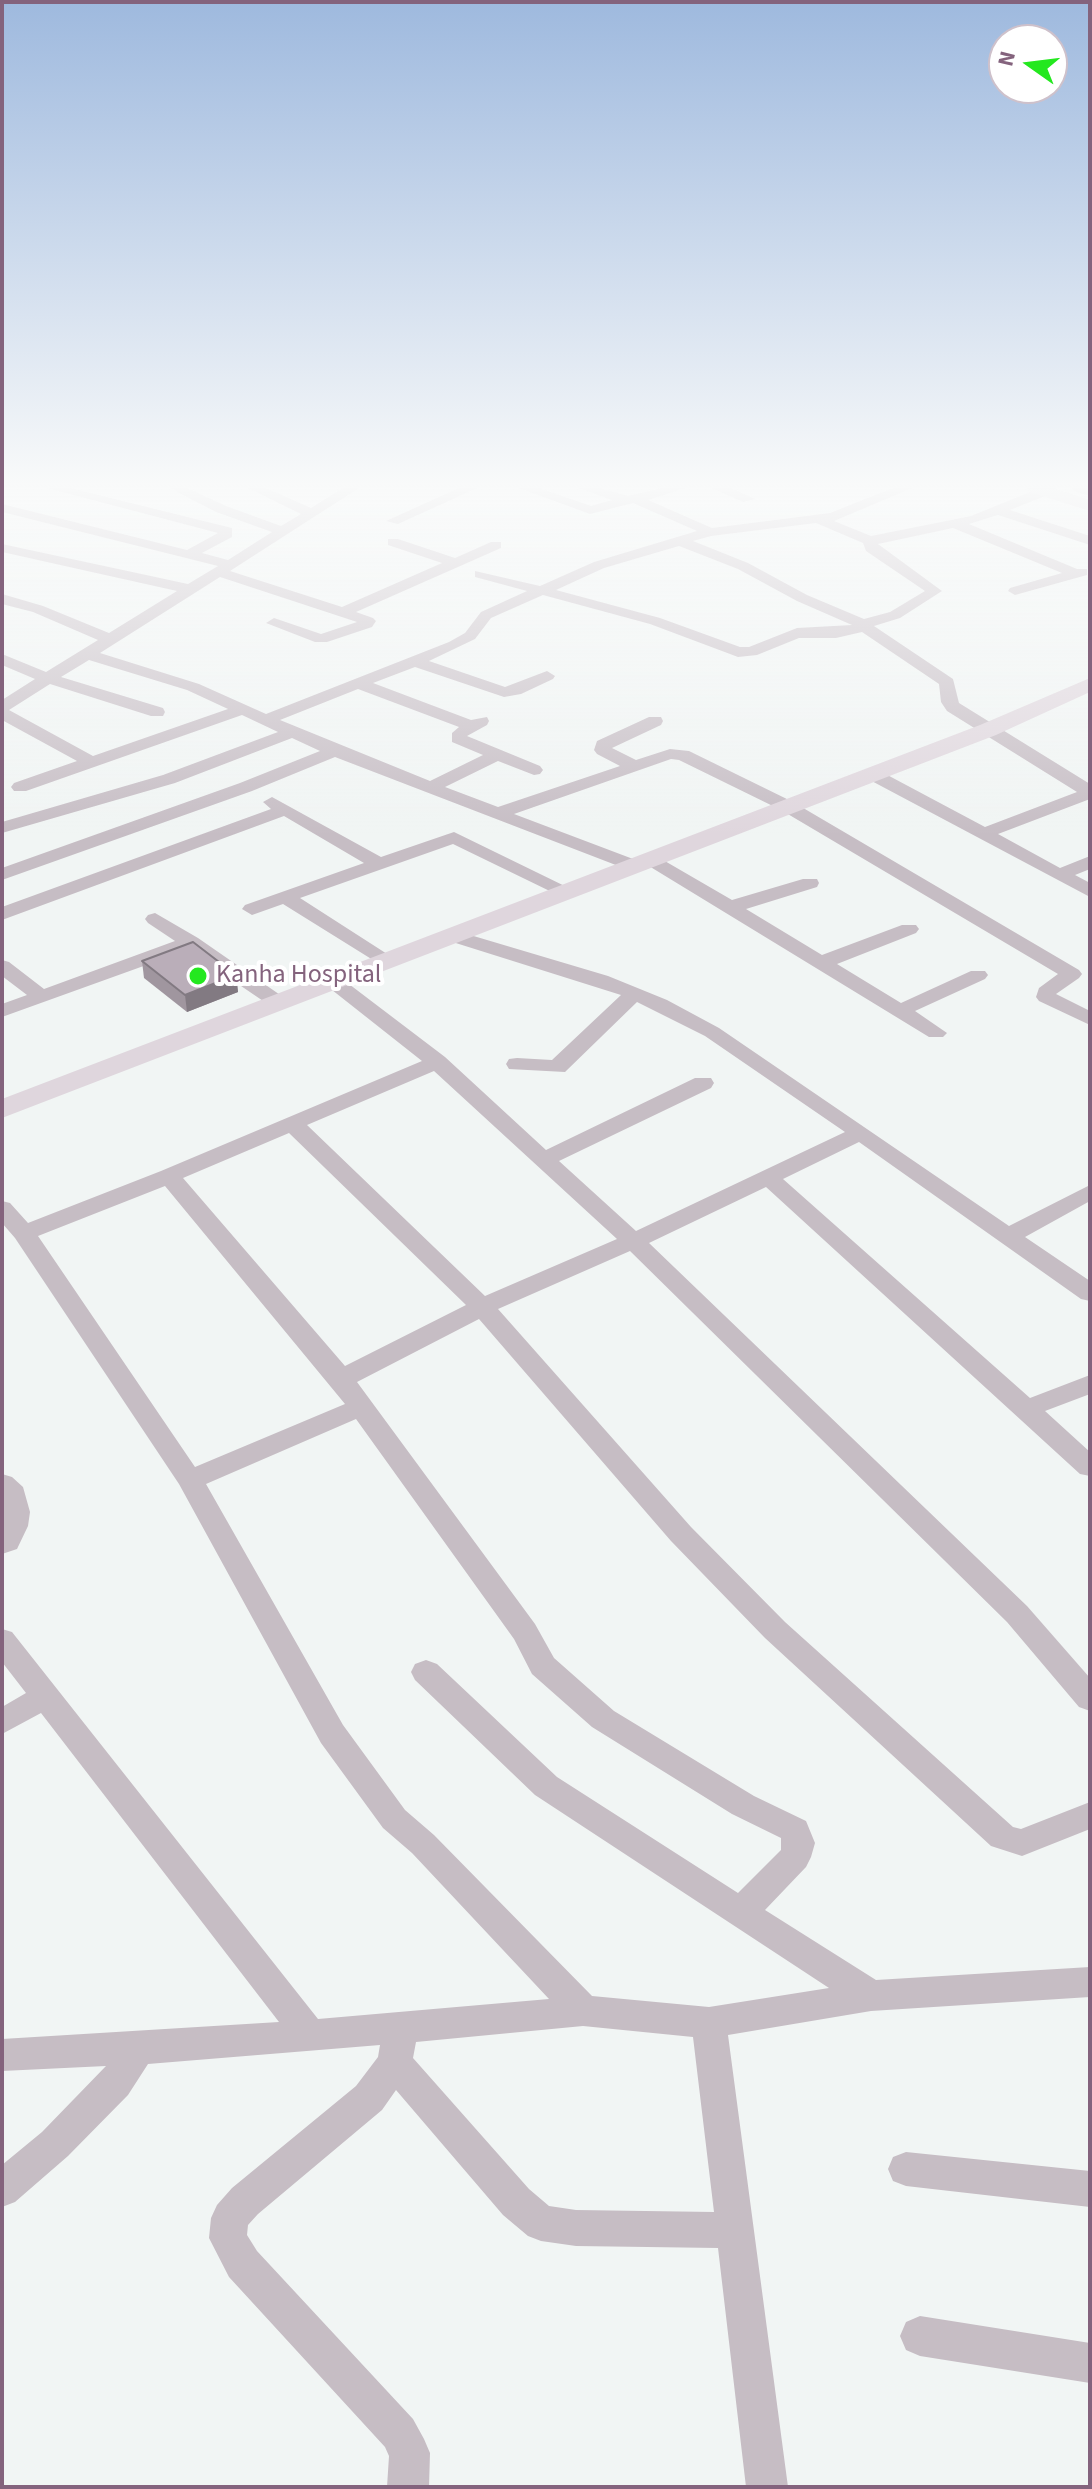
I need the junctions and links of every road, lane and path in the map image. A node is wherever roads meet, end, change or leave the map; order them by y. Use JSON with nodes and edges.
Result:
{"nodes":[{"id":1,"x":21,"y":604,"type":"edge"},
{"id":2,"x":164,"y":604,"type":"edge"},
{"id":3,"x":323,"y":604,"type":"edge"},
{"id":4,"x":362,"y":604,"type":"edge"},
{"id":5,"x":511,"y":604,"type":"edge"},
{"id":6,"x":593,"y":604,"type":"edge"},
{"id":7,"x":816,"y":604,"type":"edge"},
{"id":8,"x":913,"y":604,"type":"edge"},
{"id":9,"x":344,"y":612,"type":"junction"},
{"id":10,"x":274,"y":623,"type":"dead end"},
{"id":11,"x":865,"y":626,"type":"junction"},
{"id":12,"x":109,"y":639,"type":"junction"},
{"id":13,"x":87,"y":654,"type":"junction"},
{"id":14,"x":2,"y":659,"type":"edge"},
{"id":15,"x":417,"y":662,"type":"junction"},
{"id":16,"x":547,"y":676,"type":"dead end"},
{"id":17,"x":51,"y":677,"type":"junction"},
{"id":18,"x":360,"y":684,"type":"junction"},
{"id":19,"x":1090,"y":684,"type":"edge"},
{"id":20,"x":2,"y":707,"type":"edge"},
{"id":21,"x":243,"y":709,"type":"junction"},
{"id":22,"x":157,"y":712,"type":"dead end"},
{"id":23,"x":2,"y":713,"type":"edge"},
{"id":24,"x":265,"y":720,"type":"junction"},
{"id":25,"x":655,"y":721,"type":"dead end"},
{"id":26,"x":988,"y":730,"type":"junction"},
{"id":27,"x":292,"y":732,"type":"junction"},
{"id":28,"x":335,"y":751,"type":"junction"},
{"id":29,"x":498,"y":754,"type":"junction"},
{"id":30,"x":91,"y":762,"type":"junction"},
{"id":31,"x":634,"y":766,"type":"junction"},
{"id":32,"x":534,"y":770,"type":"dead end"},
{"id":33,"x":872,"y":774,"type":"junction"},
{"id":34,"x":2,"y":780,"type":"edge"},
{"id":35,"x":20,"y":787,"type":"junction"},
{"id":36,"x":246,"y":787,"type":"junction"},
{"id":37,"x":430,"y":788,"type":"junction"},
{"id":38,"x":1090,"y":793,"type":"edge"},
{"id":39,"x":787,"y":806,"type":"junction"},
{"id":40,"x":62,"y":809,"type":"junction"},
{"id":41,"x":285,"y":810,"type":"junction"},
{"id":42,"x":499,"y":813,"type":"junction"},
{"id":43,"x":2,"y":828,"type":"edge"},
{"id":44,"x":983,"y":834,"type":"junction"},
{"id":45,"x":1090,"y":862,"type":"edge"},
{"id":46,"x":378,"y":863,"type":"junction"},
{"id":47,"x":642,"y":863,"type":"junction"},
{"id":48,"x":2,"y":874,"type":"edge"},
{"id":49,"x":1059,"y":875,"type":"junction"},
{"id":50,"x":810,"y":883,"type":"dead end"},
{"id":51,"x":1090,"y":891,"type":"edge"},
{"id":52,"x":567,"y":892,"type":"junction"},
{"id":53,"x":286,"y":898,"type":"junction"},
{"id":54,"x":728,"y":908,"type":"junction"},
{"id":55,"x":252,"y":909,"type":"dead end"},
{"id":56,"x":2,"y":914,"type":"edge"},
{"id":57,"x":155,"y":919,"type":"dead end"},
{"id":58,"x":909,"y":929,"type":"dead end"},
{"id":59,"x":450,"y":935,"type":"junction"},
{"id":60,"x":191,"y":942,"type":"junction"},
{"id":61,"x":388,"y":961,"type":"junction"},
{"id":62,"x":820,"y":963,"type":"junction"},
{"id":63,"x":2,"y":966,"type":"edge"},
{"id":64,"x":1084,"y":969,"type":"edge"},
{"id":65,"x":978,"y":975,"type":"dead end"},
{"id":66,"x":334,"y":982,"type":"junction"},
{"id":67,"x":635,"y":993,"type":"junction"},
{"id":68,"x":41,"y":996,"type":"junction"},
{"id":69,"x":279,"y":1003,"type":"junction"},
{"id":70,"x":2,"y":1011,"type":"edge"},
{"id":71,"x":899,"y":1011,"type":"junction"},
{"id":72,"x":1090,"y":1019,"type":"edge"},
{"id":73,"x":936,"y":1033,"type":"dead end"},
{"id":74,"x":437,"y":1062,"type":"junction"},
{"id":75,"x":517,"y":1064,"type":"dead end"},
{"id":76,"x":703,"y":1083,"type":"dead end"},
{"id":77,"x":4,"y":1106,"type":"edge"},
{"id":78,"x":292,"y":1123,"type":"junction"},
{"id":79,"x":861,"y":1133,"type":"junction"},
{"id":80,"x":545,"y":1159,"type":"junction"},
{"id":81,"x":169,"y":1176,"type":"junction"},
{"id":82,"x":768,"y":1177,"type":"junction"},
{"id":83,"x":1090,"y":1192,"type":"edge"},
{"id":84,"x":2,"y":1208,"type":"edge"},
{"id":85,"x":24,"y":1233,"type":"junction"},
{"id":86,"x":1010,"y":1235,"type":"junction"},
{"id":87,"x":633,"y":1241,"type":"junction"},
{"id":88,"x":1090,"y":1293,"type":"edge"},
{"id":89,"x":482,"y":1307,"type":"junction"},
{"id":90,"x":341,"y":1379,"type":"junction"},
{"id":91,"x":1090,"y":1384,"type":"edge"},
{"id":92,"x":361,"y":1407,"type":"junction"},
{"id":93,"x":1026,"y":1409,"type":"junction"},
{"id":94,"x":1090,"y":1467,"type":"edge"},
{"id":95,"x":190,"y":1480,"type":"junction"},
{"id":96,"x":2,"y":1484,"type":"edge"},
{"id":97,"x":2,"y":1544,"type":"edge"},
{"id":98,"x":2,"y":1640,"type":"edge"},
{"id":99,"x":426,"y":1672,"type":"dead end"},
{"id":100,"x":45,"y":1696,"type":"junction"},
{"id":101,"x":1090,"y":1699,"type":"edge"},
{"id":102,"x":2,"y":1722,"type":"edge"},
{"id":103,"x":1090,"y":1815,"type":"edge"},
{"id":104,"x":741,"y":1912,"type":"junction"},
{"id":105,"x":1090,"y":1982,"type":"edge"},
{"id":106,"x":871,"y":1996,"type":"junction"},
{"id":107,"x":583,"y":2011,"type":"junction"},
{"id":108,"x":709,"y":2023,"type":"junction"},
{"id":109,"x":310,"y":2036,"type":"junction"},
{"id":110,"x":398,"y":2045,"type":"junction"},
{"id":111,"x":138,"y":2049,"type":"junction"},
{"id":112,"x":2,"y":2055,"type":"edge"},
{"id":113,"x":906,"y":2169,"type":"dead end"},
{"id":114,"x":2,"y":2189,"type":"edge"},
{"id":115,"x":1090,"y":2189,"type":"edge"},
{"id":116,"x":734,"y":2230,"type":"junction"},
{"id":117,"x":920,"y":2336,"type":"dead end"},
{"id":118,"x":1090,"y":2363,"type":"edge"},
{"id":119,"x":408,"y":2487,"type":"edge"},
{"id":120,"x":767,"y":2487,"type":"edge"}],
"edges":[{"from":1,"to":12,"type":"street"},
{"from":2,"to":12,"type":"street"},
{"from":3,"to":9,"type":"street"},
{"from":4,"to":9,"type":"street"},
{"from":5,"to":15,"type":"street"},
{"from":6,"to":11,"type":"street"},
{"from":7,"to":11,"type":"street"},
{"from":8,"to":11,"type":"street"},
{"from":9,"to":10,"type":"street"},
{"from":11,"to":26,"type":"street"},
{"from":12,"to":13,"type":"street"},
{"from":13,"to":17,"type":"street"},
{"from":13,"to":21,"type":"street"},
{"from":14,"to":17,"type":"street"},
{"from":15,"to":16,"type":"street"},
{"from":15,"to":18,"type":"street"},
{"from":17,"to":20,"type":"street"},
{"from":17,"to":22,"type":"street"},
{"from":18,"to":24,"type":"street"},
{"from":18,"to":29,"type":"street"},
{"from":19,"to":26,"type":"main road"},
{"from":21,"to":24,"type":"street"},
{"from":21,"to":30,"type":"street"},
{"from":23,"to":30,"type":"street"},
{"from":24,"to":27,"type":"street"},
{"from":25,"to":31,"type":"street"},
{"from":26,"to":33,"type":"main road"},
{"from":26,"to":38,"type":"street"},
{"from":27,"to":28,"type":"street"},
{"from":27,"to":40,"type":"street"},
{"from":28,"to":36,"type":"street"},
{"from":28,"to":37,"type":"street"},
{"from":29,"to":32,"type":"street"},
{"from":29,"to":37,"type":"street"},
{"from":30,"to":35,"type":"street"},
{"from":31,"to":39,"type":"street"},
{"from":31,"to":42,"type":"street"},
{"from":33,"to":39,"type":"main road"},
{"from":33,"to":44,"type":"street"},
{"from":34,"to":35,"type":"street"},
{"from":35,"to":40,"type":"street"},
{"from":36,"to":41,"type":"street"},
{"from":36,"to":48,"type":"street"},
{"from":37,"to":42,"type":"street"},
{"from":38,"to":44,"type":"street"},
{"from":39,"to":47,"type":"main road"},
{"from":39,"to":64,"type":"street"},
{"from":40,"to":43,"type":"street"},
{"from":41,"to":46,"type":"street"},
{"from":41,"to":56,"type":"street"},
{"from":42,"to":47,"type":"street"},
{"from":44,"to":49,"type":"street"},
{"from":45,"to":49,"type":"street"},
{"from":46,"to":52,"type":"street"},
{"from":46,"to":53,"type":"street"},
{"from":47,"to":52,"type":"main road"},
{"from":47,"to":54,"type":"street"},
{"from":49,"to":51,"type":"street"},
{"from":50,"to":54,"type":"street"},
{"from":52,"to":59,"type":"main road"},
{"from":53,"to":55,"type":"street"},
{"from":53,"to":61,"type":"street"},
{"from":54,"to":62,"type":"street"},
{"from":57,"to":60,"type":"street"},
{"from":58,"to":62,"type":"street"},
{"from":59,"to":61,"type":"main road"},
{"from":59,"to":67,"type":"street"},
{"from":60,"to":68,"type":"street"},
{"from":60,"to":69,"type":"street"},
{"from":61,"to":66,"type":"main road"},
{"from":62,"to":71,"type":"street"},
{"from":63,"to":68,"type":"street"},
{"from":64,"to":72,"type":"street"},
{"from":65,"to":71,"type":"street"},
{"from":66,"to":69,"type":"main road"},
{"from":66,"to":74,"type":"street"},
{"from":67,"to":75,"type":"street"},
{"from":67,"to":79,"type":"street"},
{"from":68,"to":70,"type":"street"},
{"from":69,"to":77,"type":"main road"},
{"from":71,"to":73,"type":"street"},
{"from":74,"to":78,"type":"street"},
{"from":74,"to":80,"type":"street"},
{"from":76,"to":80,"type":"street"},
{"from":78,"to":81,"type":"street"},
{"from":78,"to":89,"type":"street"},
{"from":79,"to":82,"type":"street"},
{"from":79,"to":86,"type":"street"},
{"from":80,"to":87,"type":"street"},
{"from":81,"to":85,"type":"street"},
{"from":81,"to":90,"type":"street"},
{"from":82,"to":87,"type":"street"},
{"from":82,"to":93,"type":"street"},
{"from":83,"to":86,"type":"street"},
{"from":84,"to":85,"type":"street"},
{"from":85,"to":95,"type":"street"},
{"from":86,"to":88,"type":"street"},
{"from":87,"to":89,"type":"street"},
{"from":87,"to":101,"type":"street"},
{"from":89,"to":90,"type":"street"},
{"from":89,"to":103,"type":"street"},
{"from":90,"to":92,"type":"street"},
{"from":91,"to":93,"type":"street"},
{"from":92,"to":95,"type":"street"},
{"from":92,"to":104,"type":"street"},
{"from":93,"to":94,"type":"street"},
{"from":95,"to":107,"type":"street"},
{"from":96,"to":97,"type":"street"},
{"from":98,"to":100,"type":"street"},
{"from":99,"to":104,"type":"street"},
{"from":100,"to":102,"type":"street"},
{"from":100,"to":109,"type":"street"},
{"from":104,"to":106,"type":"street"},
{"from":105,"to":106,"type":"street"},
{"from":106,"to":108,"type":"street"},
{"from":107,"to":108,"type":"street"},
{"from":107,"to":110,"type":"street"},
{"from":108,"to":116,"type":"street"},
{"from":109,"to":110,"type":"street"},
{"from":109,"to":111,"type":"street"},
{"from":110,"to":116,"type":"street"},
{"from":110,"to":119,"type":"street"},
{"from":111,"to":112,"type":"street"},
{"from":111,"to":114,"type":"street"},
{"from":113,"to":115,"type":"street"},
{"from":116,"to":120,"type":"street"},
{"from":117,"to":118,"type":"street"}]}
